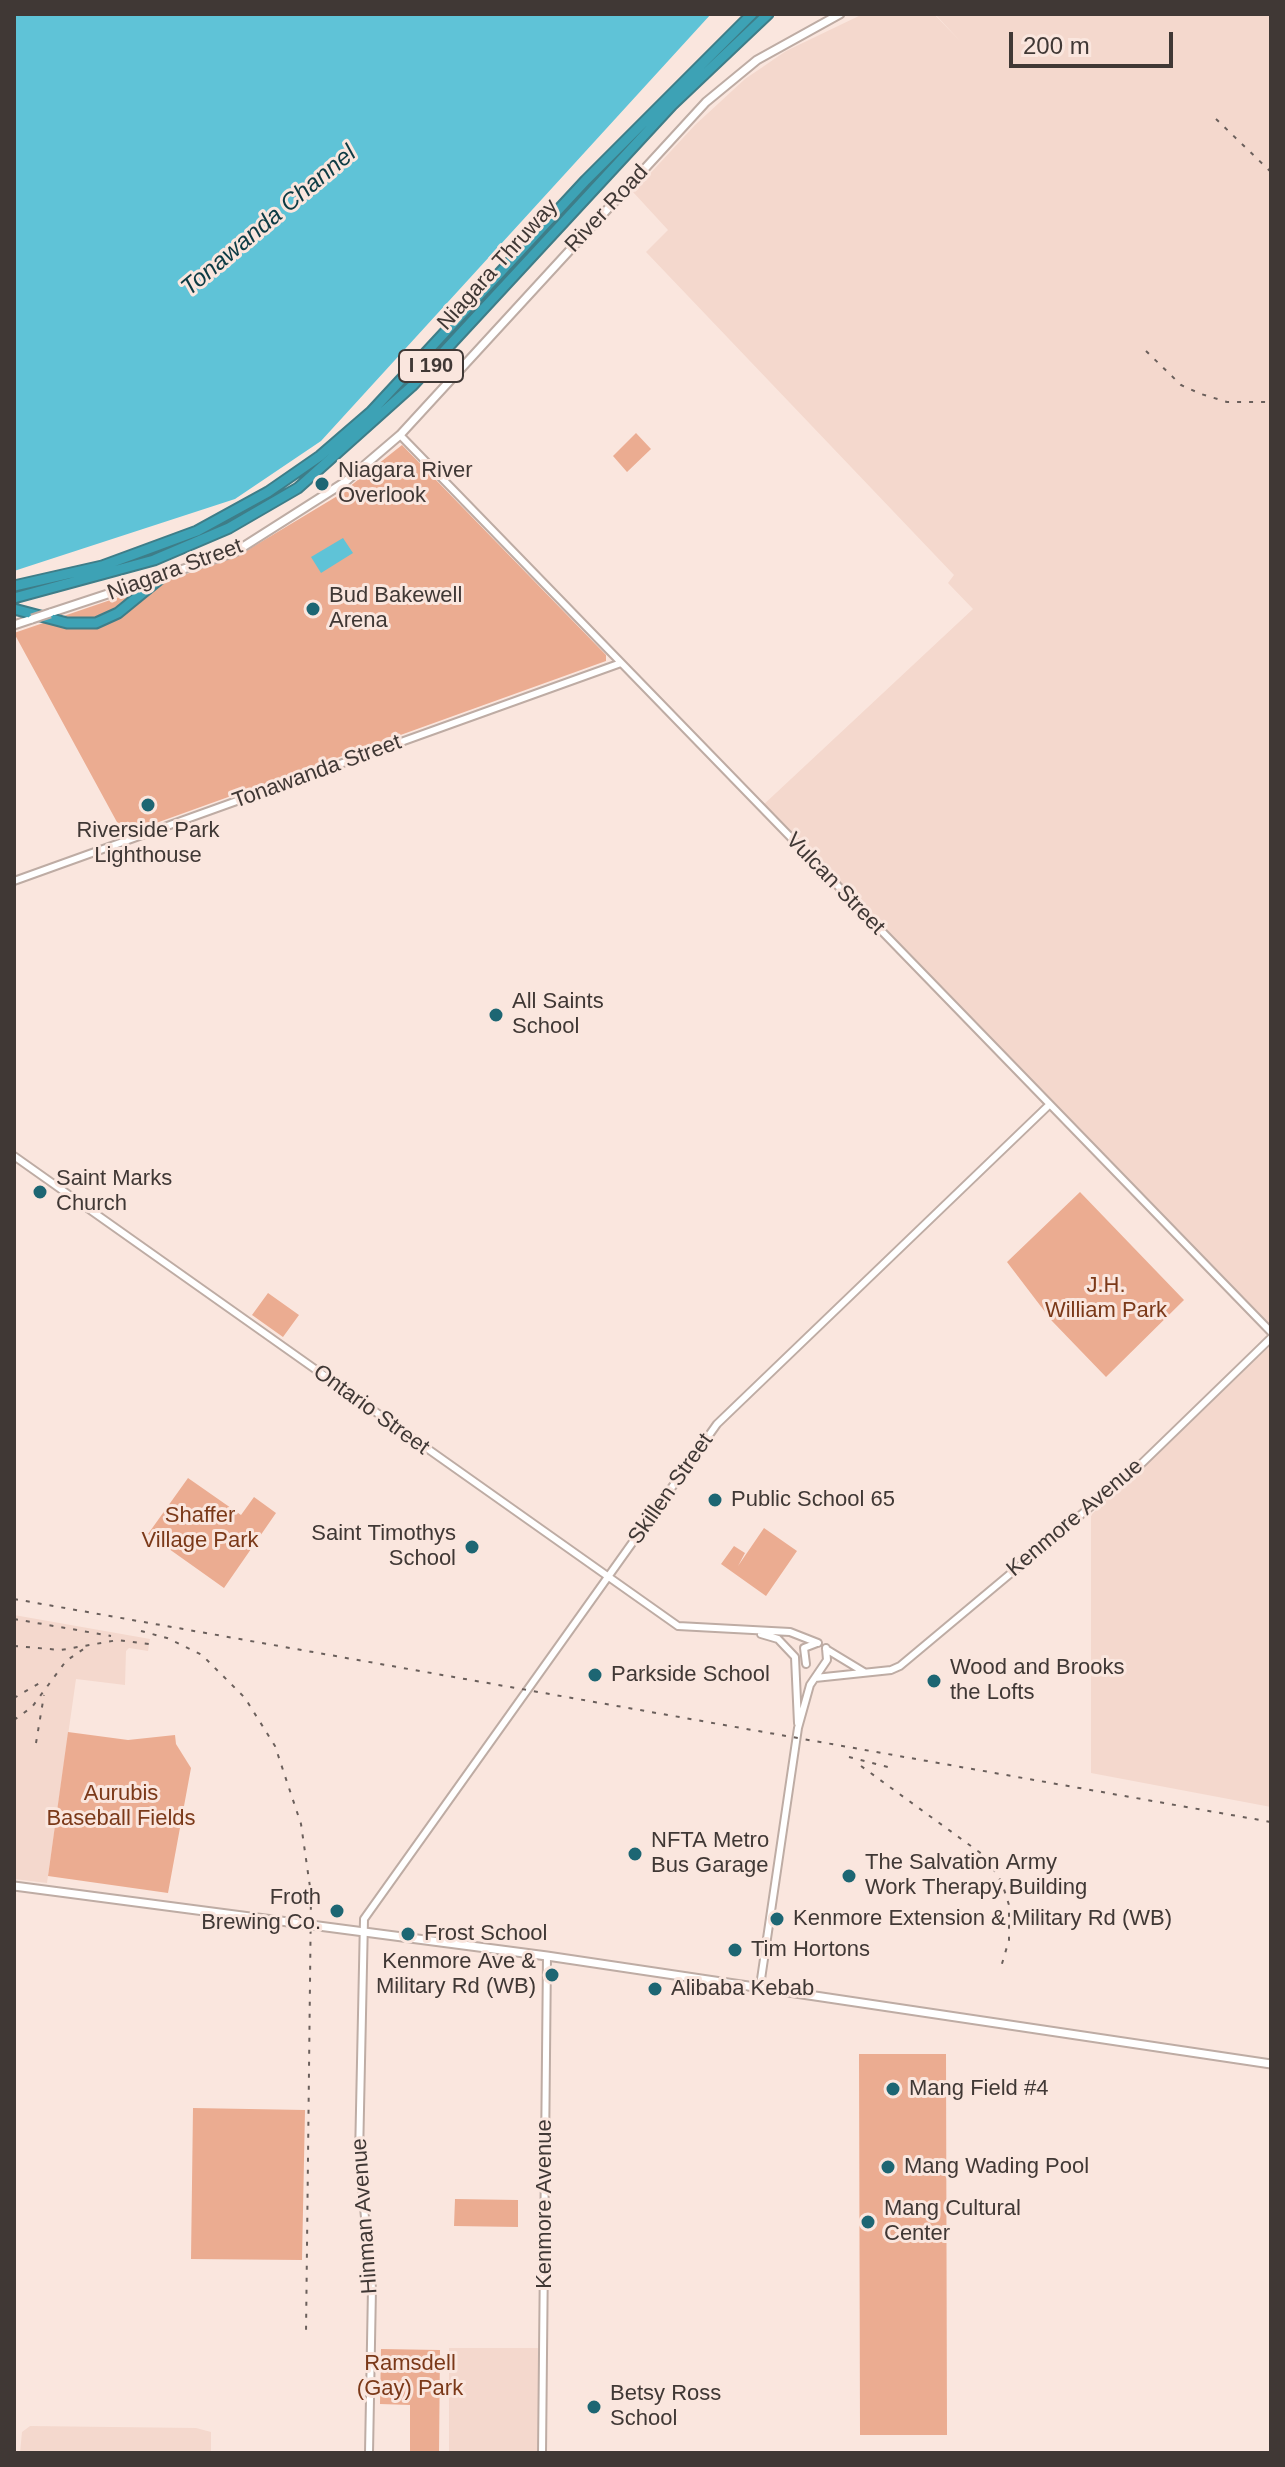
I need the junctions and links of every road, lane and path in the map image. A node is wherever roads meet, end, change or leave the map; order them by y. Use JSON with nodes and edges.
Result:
{"nodes":[{"id":1,"x":752,"y":14,"type":"edge"},
{"id":2,"x":768,"y":14,"type":"edge"},
{"id":3,"x":840,"y":14,"type":"edge"},
{"id":4,"x":400,"y":435,"type":"junction"},
{"id":5,"x":162,"y":577,"type":"junction"},
{"id":6,"x":14,"y":586,"type":"edge"},
{"id":7,"x":14,"y":598,"type":"edge"},
{"id":8,"x":14,"y":609,"type":"edge"},
{"id":9,"x":14,"y":625,"type":"edge"},
{"id":10,"x":621,"y":663,"type":"junction"},
{"id":11,"x":14,"y":881,"type":"edge"},
{"id":12,"x":1049,"y":1105,"type":"junction"},
{"id":13,"x":14,"y":1156,"type":"edge"},
{"id":14,"x":1271,"y":1335,"type":"edge"},
{"id":15,"x":608,"y":1577,"type":"junction"},
{"id":16,"x":741,"y":1629,"type":"junction"},
{"id":17,"x":818,"y":1643,"type":"junction"},
{"id":18,"x":826,"y":1648,"type":"junction"},
{"id":19,"x":800,"y":1660,"type":"junction"},
{"id":20,"x":820,"y":1672,"type":"junction"},
{"id":21,"x":864,"y":1672,"type":"junction"},
{"id":22,"x":798,"y":1728,"type":"junction"},
{"id":23,"x":14,"y":1886,"type":"edge"},
{"id":24,"x":361,"y":1932,"type":"junction"},
{"id":25,"x":547,"y":1956,"type":"junction"},
{"id":26,"x":760,"y":1986,"type":"junction"},
{"id":27,"x":1271,"y":2064,"type":"edge"},
{"id":28,"x":369,"y":2453,"type":"edge"},
{"id":29,"x":542,"y":2453,"type":"edge"}],
"edges":[{"from":1,"to":6,"type":"highway","name":"Niagara Thruway","number":"I 190"},
{"from":2,"to":7,"type":"highway","name":"Niagara Thruway","number":"I 190"},
{"from":3,"to":4,"type":"main road","name":"River Road"},
{"from":4,"to":5,"type":"main road","name":"Niagara Street"},
{"from":4,"to":10,"type":"street","name":"Vulcan Street"},
{"from":5,"to":8,"type":"highway"},
{"from":5,"to":9,"type":"main road","name":"Niagara Street","bridge":true},
{"from":10,"to":11,"type":"street","name":"Tonawanda Street"},
{"from":10,"to":12,"type":"street","name":"Vulcan Street"},
{"from":12,"to":14,"type":"street","name":"Vulcan Street"},
{"from":12,"to":15,"type":"street","name":"Skillen Street"},
{"from":13,"to":15,"type":"street","name":"Ontario Street"},
{"from":14,"to":21,"type":"street","name":"Kenmore Avenue"},
{"from":15,"to":16,"type":"street","name":"Ontario Street"},
{"from":15,"to":24,"type":"street","name":"Skillen Street"},
{"from":16,"to":17,"type":"street","name":"Ontario Street"},
{"from":16,"to":19,"type":"street","name":"Ontario Street"},
{"from":17,"to":18,"type":"street"},
{"from":17,"to":19,"type":"street"},
{"from":18,"to":20,"type":"street"},
{"from":18,"to":21,"type":"street"},
{"from":19,"to":20,"type":"street"},
{"from":19,"to":22,"type":"street"},
{"from":20,"to":21,"type":"street","name":"Kenmore Avenue"},
{"from":20,"to":22,"type":"street"},
{"from":22,"to":26,"type":"street"},
{"from":23,"to":24,"type":"main road"},
{"from":24,"to":25,"type":"main road"},
{"from":24,"to":28,"type":"street","name":"Hinman Avenue"},
{"from":25,"to":26,"type":"main road"},
{"from":25,"to":29,"type":"street","name":"Kenmore Avenue"},
{"from":26,"to":27,"type":"main road"}]}
